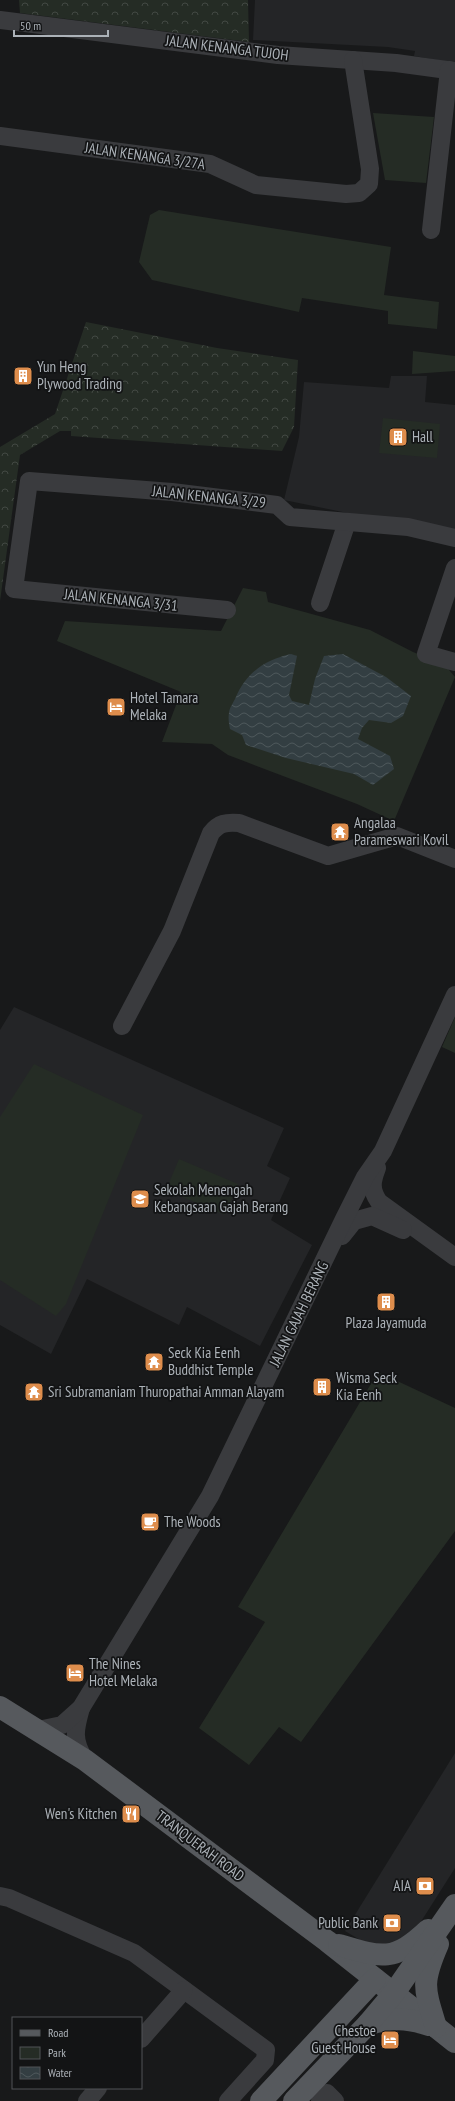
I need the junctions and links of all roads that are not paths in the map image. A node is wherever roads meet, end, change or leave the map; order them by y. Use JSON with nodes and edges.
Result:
{"nodes":[{"id":1,"x":0,"y":20,"type":"edge"},
{"id":2,"x":353,"y":60,"type":"junction"},
{"id":3,"x":452,"y":70,"type":"edge"},
{"id":4,"x":0,"y":136,"type":"edge"},
{"id":5,"x":431,"y":230,"type":"dead end"},
{"id":6,"x":346,"y":522,"type":"junction"},
{"id":7,"x":455,"y":538,"type":"edge"},
{"id":8,"x":455,"y":568,"type":"edge"},
{"id":9,"x":14,"y":589,"type":"joint"},
{"id":10,"x":320,"y":603,"type":"dead end"},
{"id":11,"x":227,"y":610,"type":"dead end"},
{"id":12,"x":455,"y":662,"type":"edge"},
{"id":13,"x":455,"y":859,"type":"edge"},
{"id":14,"x":455,"y":995,"type":"edge"},
{"id":15,"x":122,"y":1026,"type":"dead end"},
{"id":16,"x":383,"y":1151,"type":"junction"},
{"id":17,"x":425,"y":1236,"type":"junction"},
{"id":18,"x":455,"y":1257,"type":"edge"},
{"id":19,"x":325,"y":1261,"type":"junction"},
{"id":20,"x":0,"y":1707,"type":"edge"},
{"id":21,"x":81,"y":1708,"type":"junction"},
{"id":22,"x":38,"y":1730,"type":"junction"},
{"id":23,"x":85,"y":1760,"type":"junction"},
{"id":24,"x":0,"y":1896,"type":"edge"},
{"id":25,"x":455,"y":1906,"type":"edge"},
{"id":26,"x":326,"y":1941,"type":"junction"},
{"id":27,"x":376,"y":1979,"type":"junction"},
{"id":28,"x":184,"y":1990,"type":"junction"},
{"id":29,"x":394,"y":1993,"type":"junction"},
{"id":30,"x":349,"y":2008,"type":"junction"},
{"id":31,"x":368,"y":2024,"type":"junction"},
{"id":32,"x":436,"y":2027,"type":"junction"},
{"id":33,"x":142,"y":2038,"type":"edge"},
{"id":34,"x":455,"y":2042,"type":"edge"},
{"id":35,"x":97,"y":2089,"type":"edge"},
{"id":36,"x":87,"y":2101,"type":"edge"},
{"id":37,"x":228,"y":2101,"type":"edge"},
{"id":38,"x":261,"y":2101,"type":"edge"},
{"id":39,"x":294,"y":2101,"type":"edge"}],
"edges":[{"from":1,"to":2,"type":"street","name":"JALAN KENANGA TUJOH"},
{"from":2,"to":3,"type":"street","name":"JALAN KENANGA TUJOH"},
{"from":2,"to":4,"type":"street","name":"JALAN KENANGA 3/27A"},
{"from":3,"to":5,"type":"street"},
{"from":6,"to":7,"type":"street","name":"JALAN KENANGA 3/29"},
{"from":6,"to":9,"type":"street","name":"JALAN KENANGA 3/29"},
{"from":6,"to":10,"type":"street"},
{"from":8,"to":12,"type":"street"},
{"from":9,"to":11,"type":"street","name":"JALAN KENANGA 3/31"},
{"from":13,"to":15,"type":"street"},
{"from":14,"to":16,"type":"street","name":"JALAN GAJAH BERANG"},
{"from":16,"to":17,"type":"street"},
{"from":16,"to":19,"type":"street","name":"JALAN GAJAH BERANG"},
{"from":17,"to":18,"type":"street"},
{"from":17,"to":19,"type":"street"},
{"from":19,"to":21,"type":"street","name":"JALAN GAJAH BERANG"},
{"from":20,"to":22,"type":"main road","name":"TRANQUERAH ROAD"},
{"from":21,"to":22,"type":"street","name":"JALAN GAJAH BERANG"},
{"from":21,"to":23,"type":"street","name":"JALAN GAJAH BERANG"},
{"from":22,"to":23,"type":"main road","name":"TRANQUERAH ROAD"},
{"from":23,"to":26,"type":"main road","name":"TRANQUERAH ROAD"},
{"from":24,"to":28,"type":"street"},
{"from":25,"to":26,"type":"main road"},
{"from":25,"to":29,"type":"main road"},
{"from":25,"to":32,"type":"main road"},
{"from":26,"to":27,"type":"main road","name":"TRANQUERAH ROAD"},
{"from":26,"to":30,"type":"main road"},
{"from":27,"to":29,"type":"main road","name":"TRANQUERAH ROAD"},
{"from":27,"to":30,"type":"main road"},
{"from":28,"to":33,"type":"street"},
{"from":28,"to":37,"type":"street"},
{"from":29,"to":31,"type":"main road"},
{"from":29,"to":32,"type":"main road","name":"TRANQUERAH ROAD"},
{"from":30,"to":38,"type":"main road"},
{"from":31,"to":32,"type":"main road"},
{"from":31,"to":39,"type":"main road"},
{"from":32,"to":34,"type":"main road","name":"TRANQUERAH ROAD"},
{"from":35,"to":36,"type":"street"}]}
